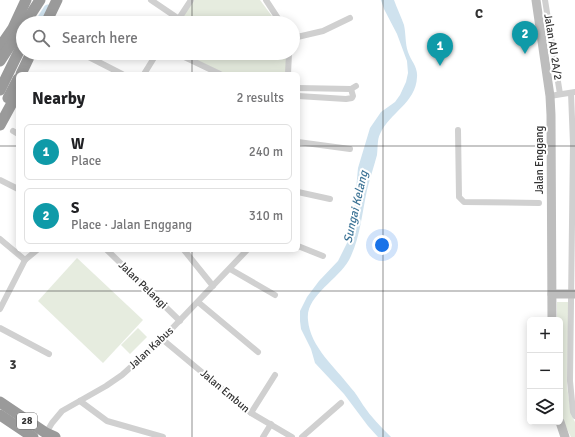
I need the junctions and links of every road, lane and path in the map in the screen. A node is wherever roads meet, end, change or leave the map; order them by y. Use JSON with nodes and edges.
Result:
{"nodes":[{"id":1,"x":26,"y":0,"type":"edge"},
{"id":2,"x":41,"y":0,"type":"edge"},
{"id":3,"x":57,"y":0,"type":"edge"},
{"id":4,"x":151,"y":0,"type":"edge"},
{"id":5,"x":191,"y":0,"type":"edge"},
{"id":6,"x":266,"y":0,"type":"edge"},
{"id":7,"x":536,"y":0,"type":"edge"},
{"id":8,"x":545,"y":0,"type":"edge"},
{"id":9,"x":18,"y":16,"type":"edge"},
{"id":10,"x":30,"y":16,"type":"edge"},
{"id":11,"x":35,"y":16,"type":"edge"},
{"id":12,"x":49,"y":16,"type":"edge"},
{"id":13,"x":171,"y":16,"type":"edge"},
{"id":14,"x":180,"y":16,"type":"edge"},
{"id":15,"x":276,"y":16,"type":"edge"},
{"id":16,"x":350,"y":18,"type":"dead end"},
{"id":17,"x":16,"y":20,"type":"edge"},
{"id":18,"x":300,"y":36,"type":"edge"},
{"id":19,"x":16,"y":37,"type":"edge"},
{"id":20,"x":0,"y":48,"type":"edge"},
{"id":21,"x":16,"y":57,"type":"edge"},
{"id":22,"x":27,"y":60,"type":"edge"},
{"id":23,"x":32,"y":60,"type":"edge"},
{"id":24,"x":95,"y":60,"type":"edge"},
{"id":25,"x":153,"y":60,"type":"edge"},
{"id":26,"x":191,"y":60,"type":"edge"},
{"id":27,"x":289,"y":60,"type":"edge"},
{"id":28,"x":0,"y":61,"type":"edge"},
{"id":29,"x":21,"y":72,"type":"edge"},
{"id":30,"x":28,"y":72,"type":"edge"},
{"id":31,"x":118,"y":72,"type":"edge"},
{"id":32,"x":145,"y":72,"type":"edge"},
{"id":33,"x":216,"y":72,"type":"edge"},
{"id":34,"x":288,"y":72,"type":"edge"},
{"id":35,"x":16,"y":82,"type":"edge"},
{"id":36,"x":300,"y":88,"type":"edge"},
{"id":37,"x":0,"y":90,"type":"edge"},
{"id":38,"x":573,"y":92,"type":"edge"},
{"id":39,"x":560,"y":94,"type":"junction"},
{"id":40,"x":16,"y":96,"type":"edge"},
{"id":41,"x":300,"y":96,"type":"edge"},
{"id":42,"x":550,"y":96,"type":"junction"},
{"id":43,"x":0,"y":110,"type":"edge"},
{"id":44,"x":0,"y":126,"type":"edge"},
{"id":45,"x":458,"y":130,"type":"dead end"},
{"id":46,"x":300,"y":142,"type":"edge"},
{"id":47,"x":574,"y":144,"type":"edge"},
{"id":48,"x":350,"y":149,"type":"dead end"},
{"id":49,"x":0,"y":180,"type":"edge"},
{"id":50,"x":16,"y":188,"type":"edge"},
{"id":51,"x":300,"y":192,"type":"edge"},
{"id":52,"x":330,"y":199,"type":"dead end"},
{"id":53,"x":539,"y":203,"type":"dead end"},
{"id":54,"x":0,"y":239,"type":"edge"},
{"id":55,"x":574,"y":240,"type":"edge"},
{"id":56,"x":300,"y":247,"type":"edge"},
{"id":57,"x":35,"y":252,"type":"edge"},
{"id":58,"x":109,"y":252,"type":"edge"},
{"id":59,"x":186,"y":252,"type":"edge"},
{"id":60,"x":246,"y":252,"type":"edge"},
{"id":61,"x":323,"y":256,"type":"dead end"},
{"id":62,"x":25,"y":260,"type":"junction"},
{"id":63,"x":230,"y":269,"type":"junction"},
{"id":64,"x":212,"y":286,"type":"junction"},
{"id":65,"x":552,"y":294,"type":"junction"},
{"id":66,"x":574,"y":294,"type":"edge"},
{"id":67,"x":274,"y":295,"type":"dead end"},
{"id":68,"x":198,"y":302,"type":"junction"},
{"id":69,"x":1,"y":305,"type":"edge"},
{"id":70,"x":552,"y":317,"type":"edge"},
{"id":71,"x":180,"y":321,"type":"junction"},
{"id":72,"x":0,"y":328,"type":"edge"},
{"id":73,"x":162,"y":339,"type":"junction"},
{"id":74,"x":258,"y":352,"type":"dead end"},
{"id":75,"x":49,"y":354,"type":"dead end"},
{"id":76,"x":573,"y":373,"type":"edge"},
{"id":77,"x":275,"y":375,"type":"dead end"},
{"id":78,"x":573,"y":381,"type":"edge"},
{"id":79,"x":80,"y":401,"type":"junction"},
{"id":80,"x":0,"y":402,"type":"edge"},
{"id":81,"x":341,"y":403,"type":"dead end"},
{"id":82,"x":0,"y":409,"type":"edge"},
{"id":83,"x":251,"y":413,"type":"junction"},
{"id":84,"x":0,"y":415,"type":"edge"},
{"id":85,"x":575,"y":416,"type":"edge"},
{"id":86,"x":0,"y":422,"type":"edge"},
{"id":87,"x":271,"y":424,"type":"junction"},
{"id":88,"x":561,"y":425,"type":"edge"},
{"id":89,"x":48,"y":436,"type":"edge"},
{"id":90,"x":21,"y":437,"type":"edge"},
{"id":91,"x":33,"y":437,"type":"edge"},
{"id":92,"x":163,"y":437,"type":"edge"},
{"id":93,"x":263,"y":437,"type":"edge"},
{"id":94,"x":292,"y":437,"type":"edge"},
{"id":95,"x":302,"y":437,"type":"edge"},
{"id":96,"x":565,"y":437,"type":"edge"}],
"edges":[{"from":1,"to":9,"type":"highway"},
{"from":2,"to":10,"type":"highway"},
{"from":2,"to":11,"type":"highway"},
{"from":3,"to":12,"type":"highway"},
{"from":4,"to":13,"type":"street"},
{"from":5,"to":14,"type":"street"},
{"from":6,"to":15,"type":"street"},
{"from":7,"to":42,"type":"main road","name":"Jalan Enggang"},
{"from":8,"to":39,"type":"street","name":"Jalan AU 2A/2"},
{"from":16,"to":18,"type":"street"},
{"from":17,"to":20,"type":"highway"},
{"from":19,"to":28,"type":"highway"},
{"from":21,"to":37,"type":"highway"},
{"from":22,"to":29,"type":"highway"},
{"from":23,"to":30,"type":"highway"},
{"from":24,"to":31,"type":"street"},
{"from":25,"to":32,"type":"street"},
{"from":26,"to":33,"type":"street"},
{"from":27,"to":34,"type":"street"},
{"from":35,"to":43,"type":"highway"},
{"from":36,"to":41,"type":"street"},
{"from":38,"to":39,"type":"street"},
{"from":38,"to":47,"type":"street"},
{"from":39,"to":42,"type":"street"},
{"from":40,"to":44,"type":"highway"},
{"from":42,"to":65,"type":"main road","name":"Jalan Enggang"},
{"from":45,"to":53,"type":"street"},
{"from":46,"to":48,"type":"street"},
{"from":47,"to":55,"type":"street"},
{"from":49,"to":50,"type":"street"},
{"from":51,"to":52,"type":"street"},
{"from":54,"to":62,"type":"street"},
{"from":55,"to":66,"type":"street"},
{"from":56,"to":61,"type":"street"},
{"from":57,"to":62,"type":"street"},
{"from":58,"to":71,"type":"street","name":"Jalan Pelangi"},
{"from":59,"to":64,"type":"street"},
{"from":60,"to":63,"type":"street","name":"Jalan Kabus"},
{"from":62,"to":69,"type":"street"},
{"from":63,"to":64,"type":"street","name":"Jalan Kabus"},
{"from":63,"to":67,"type":"street"},
{"from":64,"to":68,"type":"street","name":"Jalan Kabus"},
{"from":65,"to":66,"type":"main road"},
{"from":65,"to":70,"type":"main road","name":"Jalan Enggang"},
{"from":66,"to":76,"type":"street"},
{"from":68,"to":71,"type":"street","name":"Jalan Kabus"},
{"from":68,"to":74,"type":"street"},
{"from":71,"to":73,"type":"street","name":"Jalan Kabus"},
{"from":72,"to":75,"type":"street"},
{"from":73,"to":79,"type":"street","name":"Jalan Kabus"},
{"from":73,"to":83,"type":"street","name":"Jalan Embun"},
{"from":76,"to":78,"type":"street"},
{"from":77,"to":83,"type":"street"},
{"from":78,"to":85,"type":"street"},
{"from":79,"to":89,"type":"street","name":"Jalan Kabus"},
{"from":79,"to":92,"type":"street"},
{"from":80,"to":89,"type":"highway","number":"28"},
{"from":81,"to":95,"type":"street"},
{"from":82,"to":89,"type":"highway"},
{"from":83,"to":87,"type":"street","name":"Jalan Embun"},
{"from":84,"to":91,"type":"highway","number":"28"},
{"from":86,"to":90,"type":"highway"},
{"from":87,"to":93,"type":"street"},
{"from":87,"to":94,"type":"street","name":"Jalan Embun"},
{"from":88,"to":96,"type":"main road"}]}
